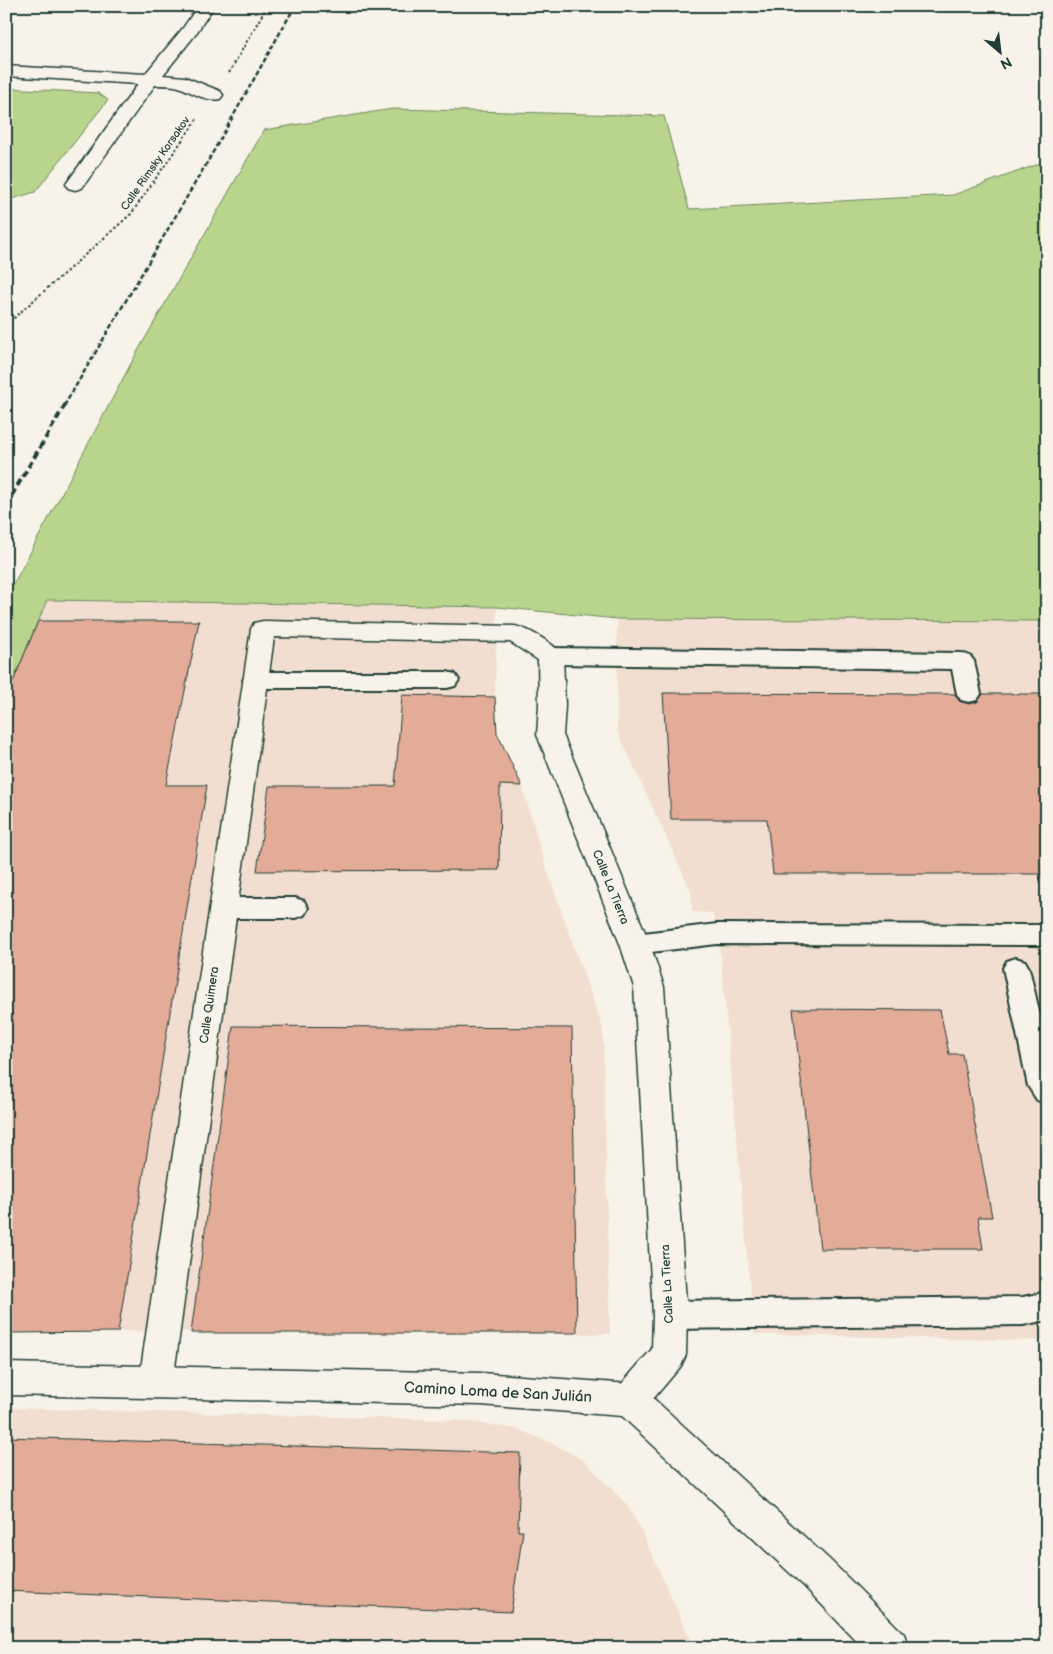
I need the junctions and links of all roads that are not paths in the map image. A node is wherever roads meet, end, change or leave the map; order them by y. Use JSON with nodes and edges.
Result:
{"nodes":[{"id":1,"x":206,"y":6,"type":"edge"},
{"id":2,"x":6,"y":71,"type":"edge"},
{"id":3,"x":150,"y":78,"type":"junction"},
{"id":4,"x":214,"y":95,"type":"road end"},
{"id":5,"x":75,"y":184,"type":"dead end"},
{"id":6,"x":550,"y":656,"type":"junction"},
{"id":7,"x":255,"y":680,"type":"junction"},
{"id":8,"x":447,"y":680,"type":"dead end"},
{"id":9,"x":969,"y":694,"type":"dead end"},
{"id":10,"x":223,"y":908,"type":"junction"},
{"id":11,"x":295,"y":908,"type":"dead end"},
{"id":12,"x":1046,"y":939,"type":"edge"},
{"id":13,"x":635,"y":944,"type":"junction"},
{"id":14,"x":1016,"y":968,"type":"dead end"},
{"id":15,"x":1047,"y":1092,"type":"edge"},
{"id":16,"x":1047,"y":1306,"type":"edge"},
{"id":17,"x":670,"y":1315,"type":"junction"},
{"id":18,"x":6,"y":1379,"type":"edge"},
{"id":19,"x":156,"y":1382,"type":"junction"},
{"id":20,"x":630,"y":1400,"type":"junction"},
{"id":21,"x":890,"y":1648,"type":"edge"}],
"edges":[{"from":1,"to":3,"type":"street"},
{"from":2,"to":3,"type":"street"},
{"from":3,"to":4,"type":"street"},
{"from":3,"to":5,"type":"street"},
{"from":6,"to":7,"type":"street","name":"Calle Quimera"},
{"from":6,"to":9,"type":"lane"},
{"from":6,"to":13,"type":"street","name":"Calle La Tierra"},
{"from":7,"to":8,"type":"lane"},
{"from":7,"to":10,"type":"street","name":"Calle Quimera"},
{"from":10,"to":11,"type":"lane"},
{"from":10,"to":19,"type":"street","name":"Calle Quimera"},
{"from":12,"to":13,"type":"lane"},
{"from":13,"to":17,"type":"street","name":"Calle La Tierra"},
{"from":14,"to":15,"type":"lane"},
{"from":16,"to":17,"type":"lane"},
{"from":17,"to":20,"type":"street","name":"Calle La Tierra"},
{"from":18,"to":19,"type":"street","name":"Camino Loma de San Julián"},
{"from":19,"to":20,"type":"street","name":"Camino Loma de San Julián"},
{"from":20,"to":21,"type":"street"}]}
